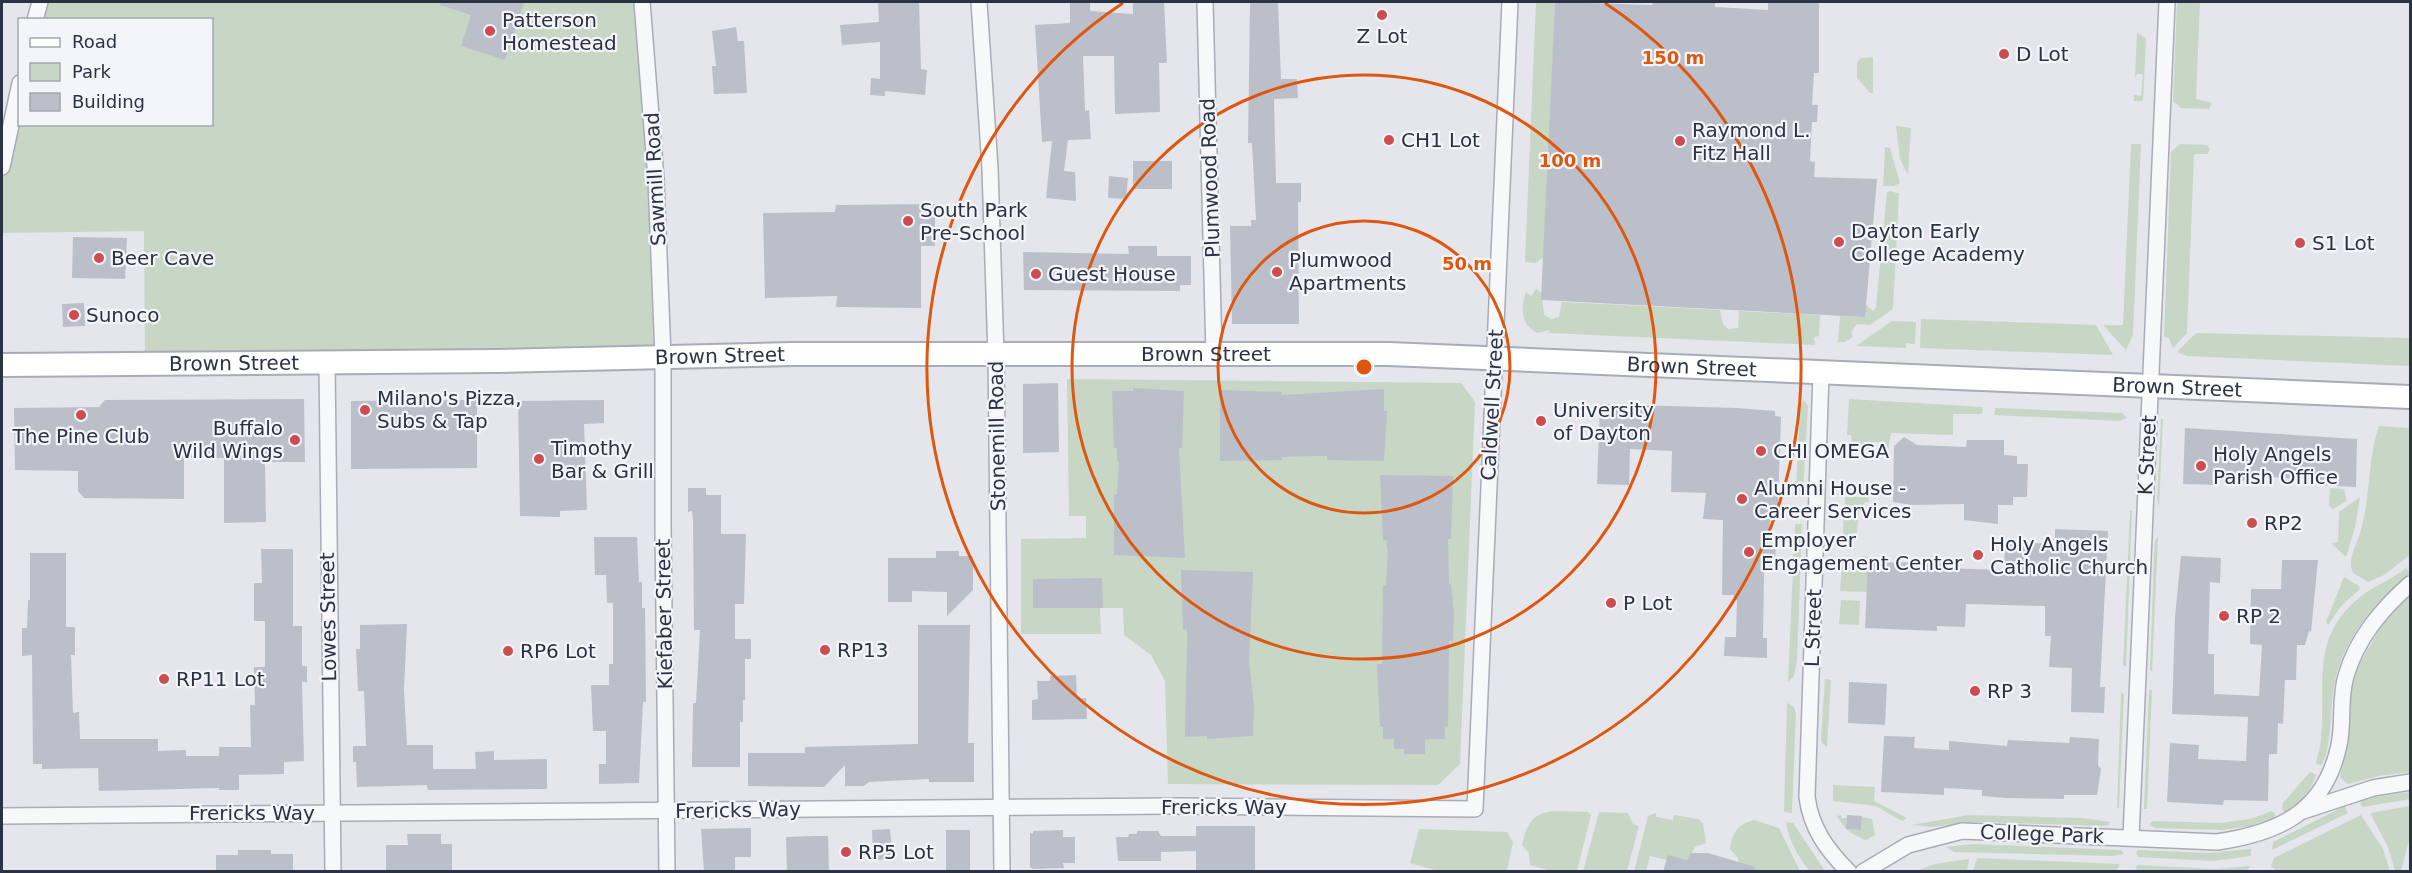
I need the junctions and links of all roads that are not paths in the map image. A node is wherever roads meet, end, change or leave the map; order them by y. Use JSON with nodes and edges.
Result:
{"nodes":[{"id":1,"x":40,"y":2,"type":"edge"},
{"id":2,"x":642,"y":2,"type":"edge"},
{"id":3,"x":980,"y":2,"type":"edge"},
{"id":4,"x":1205,"y":2,"type":"edge"},
{"id":5,"x":1510,"y":2,"type":"edge"},
{"id":6,"x":2167,"y":2,"type":"edge"},
{"id":7,"x":36,"y":18,"type":"edge"},
{"id":8,"x":18,"y":92,"type":"edge"},
{"id":9,"x":2,"y":167,"type":"edge"},
{"id":10,"x":1214,"y":354,"type":"junction"},
{"id":11,"x":996,"y":356,"type":"junction"},
{"id":12,"x":663,"y":357,"type":"junction"},
{"id":13,"x":1496,"y":357,"type":"junction"},
{"id":14,"x":327,"y":363,"type":"junction"},
{"id":15,"x":2,"y":365,"type":"edge"},
{"id":16,"x":1821,"y":372,"type":"junction"},
{"id":17,"x":2151,"y":386,"type":"junction"},
{"id":18,"x":2410,"y":397,"type":"edge"},
{"id":19,"x":2410,"y":584,"type":"edge"},
{"id":20,"x":2410,"y":782,"type":"edge"},
{"id":21,"x":1002,"y":808,"type":"junction"},
{"id":22,"x":1475,"y":809,"type":"joint"},
{"id":23,"x":667,"y":811,"type":"junction"},
{"id":24,"x":2303,"y":811,"type":"junction"},
{"id":25,"x":331,"y":813,"type":"junction"},
{"id":26,"x":2,"y":816,"type":"edge"},
{"id":27,"x":2131,"y":837,"type":"junction"},
{"id":28,"x":333,"y":872,"type":"edge"},
{"id":29,"x":667,"y":872,"type":"edge"},
{"id":30,"x":1002,"y":872,"type":"edge"},
{"id":31,"x":1849,"y":872,"type":"edge"},
{"id":32,"x":1863,"y":872,"type":"edge"}],
"edges":[{"from":1,"to":7,"type":"street"},
{"from":2,"to":12,"type":"street","name":"Sawmill Road"},
{"from":3,"to":11,"type":"street","name":"Stonemill Road"},
{"from":4,"to":10,"type":"street","name":"Plumwood Road"},
{"from":5,"to":13,"type":"street","name":"Caldwell Street"},
{"from":6,"to":17,"type":"street","name":"K Street"},
{"from":8,"to":9,"type":"street"},
{"from":10,"to":11,"type":"street","name":"Brown Street"},
{"from":10,"to":13,"type":"street","name":"Brown Street"},
{"from":11,"to":12,"type":"street","name":"Brown Street"},
{"from":11,"to":21,"type":"street","name":"Stonemill Road"},
{"from":12,"to":14,"type":"street","name":"Brown Street"},
{"from":12,"to":23,"type":"street","name":"Kiefaber Street"},
{"from":13,"to":16,"type":"street","name":"Brown Street"},
{"from":13,"to":22,"type":"street","name":"Caldwell Street"},
{"from":14,"to":15,"type":"street","name":"Brown Street"},
{"from":14,"to":25,"type":"street","name":"Lowes Street"},
{"from":16,"to":17,"type":"street","name":"Brown Street"},
{"from":16,"to":31,"type":"street","name":"L Street"},
{"from":17,"to":18,"type":"street","name":"Brown Street"},
{"from":17,"to":27,"type":"street","name":"K Street"},
{"from":19,"to":24,"type":"street"},
{"from":20,"to":24,"type":"street"},
{"from":21,"to":22,"type":"street","name":"Frericks Way"},
{"from":21,"to":23,"type":"street","name":"Frericks Way"},
{"from":21,"to":30,"type":"street","name":"Stonemill Road"},
{"from":23,"to":25,"type":"street","name":"Frericks Way"},
{"from":23,"to":29,"type":"street","name":"Kiefaber Street"},
{"from":24,"to":27,"type":"street","name":"College Park"},
{"from":25,"to":26,"type":"street","name":"Frericks Way"},
{"from":25,"to":28,"type":"street","name":"Lowes Street"},
{"from":27,"to":32,"type":"street","name":"College Park"}]}
